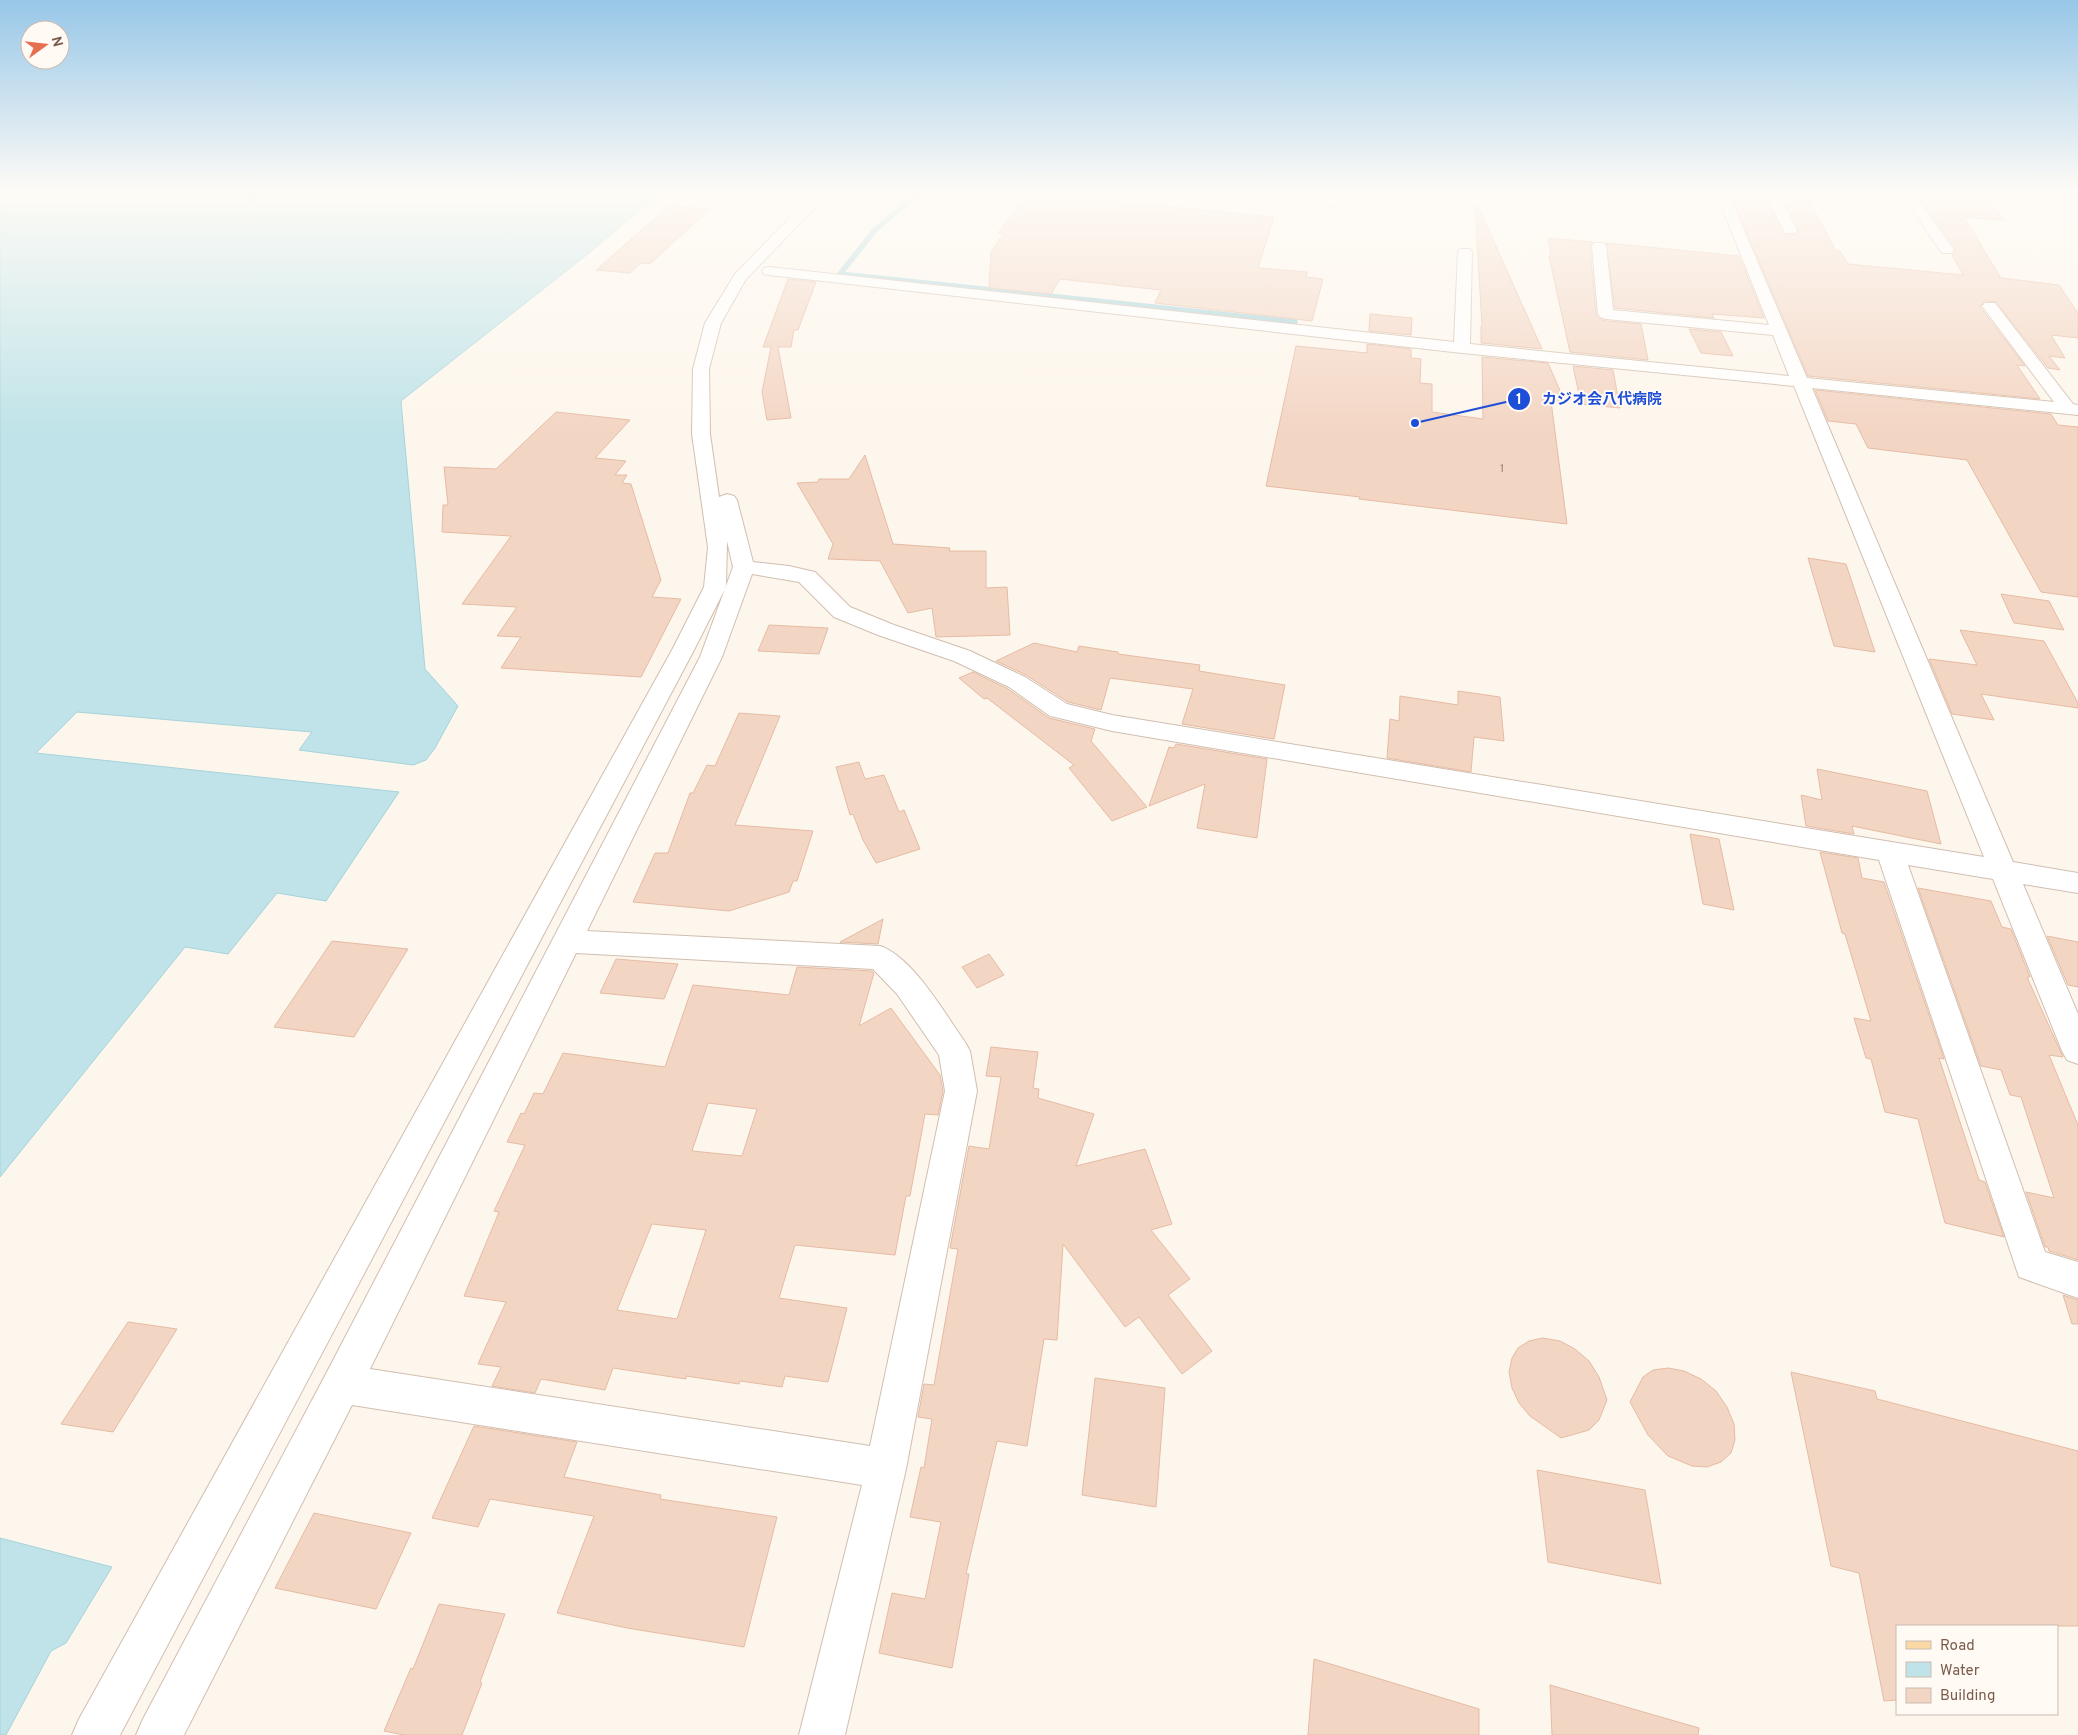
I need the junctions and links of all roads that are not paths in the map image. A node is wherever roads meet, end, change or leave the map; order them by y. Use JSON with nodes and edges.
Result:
{"nodes":[{"id":1,"x":743,"y":274,"type":"edge"},
{"id":2,"x":766,"y":274,"type":"edge"},
{"id":3,"x":796,"y":274,"type":"edge"},
{"id":4,"x":1464,"y":274,"type":"edge"},
{"id":5,"x":1601,"y":274,"type":"edge"},
{"id":6,"x":1756,"y":274,"type":"edge"},
{"id":7,"x":1990,"y":306,"type":"dead end"},
{"id":8,"x":1780,"y":331,"type":"junction"},
{"id":9,"x":1462,"y":348,"type":"junction"},
{"id":10,"x":1801,"y":382,"type":"junction"},
{"id":11,"x":2073,"y":410,"type":"edge"},
{"id":12,"x":744,"y":568,"type":"junction"},
{"id":13,"x":1890,"y":852,"type":"junction"},
{"id":14,"x":2003,"y":870,"type":"junction"},
{"id":15,"x":2078,"y":883,"type":"edge"},
{"id":16,"x":567,"y":941,"type":"junction"},
{"id":17,"x":2078,"y":1051,"type":"edge"},
{"id":18,"x":2078,"y":1280,"type":"edge"},
{"id":19,"x":342,"y":1384,"type":"junction"},
{"id":20,"x":886,"y":1469,"type":"junction"},
{"id":21,"x":94,"y":1735,"type":"edge"},
{"id":22,"x":158,"y":1735,"type":"edge"},
{"id":23,"x":822,"y":1735,"type":"edge"}],
"edges":[{"from":1,"to":21,"type":"street"},
{"from":2,"to":12,"type":"street"},
{"from":3,"to":9,"type":"street"},
{"from":4,"to":9,"type":"street"},
{"from":5,"to":8,"type":"street"},
{"from":6,"to":8,"type":"street"},
{"from":7,"to":11,"type":"street"},
{"from":8,"to":10,"type":"street"},
{"from":9,"to":10,"type":"street"},
{"from":10,"to":11,"type":"street"},
{"from":10,"to":14,"type":"street"},
{"from":12,"to":13,"type":"street"},
{"from":12,"to":16,"type":"street"},
{"from":13,"to":14,"type":"street"},
{"from":13,"to":18,"type":"street"},
{"from":14,"to":15,"type":"street"},
{"from":14,"to":17,"type":"street"},
{"from":16,"to":19,"type":"street"},
{"from":16,"to":20,"type":"street"},
{"from":19,"to":20,"type":"street"},
{"from":19,"to":22,"type":"street"},
{"from":20,"to":23,"type":"street"}]}
